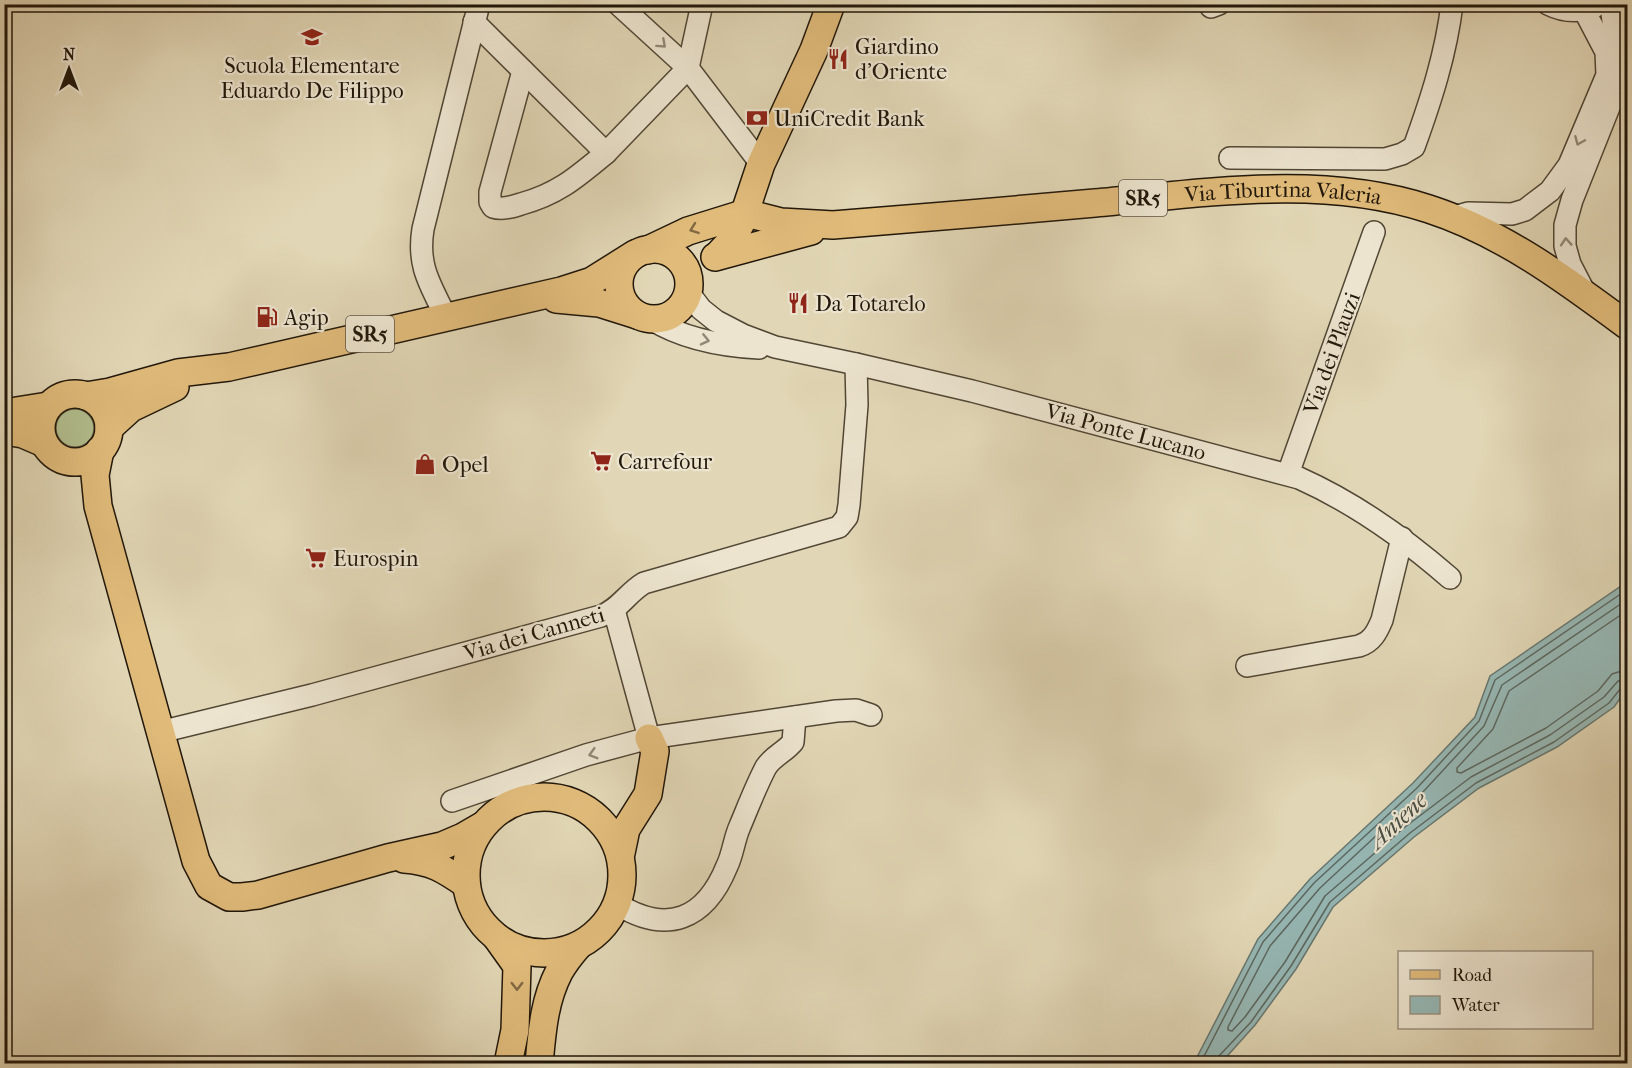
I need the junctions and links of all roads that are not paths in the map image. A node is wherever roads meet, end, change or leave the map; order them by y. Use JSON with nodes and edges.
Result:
{"nodes":[{"id":1,"x":618,"y":4,"type":"edge"},
{"id":2,"x":702,"y":4,"type":"edge"},
{"id":3,"x":831,"y":4,"type":"edge"},
{"id":4,"x":1452,"y":4,"type":"edge"},
{"id":5,"x":1548,"y":4,"type":"edge"},
{"id":6,"x":1612,"y":4,"type":"edge"},
{"id":7,"x":1591,"y":8,"type":"edge"},
{"id":8,"x":476,"y":13,"type":"edge"},
{"id":9,"x":688,"y":68,"type":"junction"},
{"id":10,"x":524,"y":71,"type":"junction"},
{"id":11,"x":606,"y":153,"type":"junction"},
{"id":12,"x":1230,"y":158,"type":"dead end"},
{"id":13,"x":761,"y":164,"type":"junction"},
{"id":14,"x":746,"y":213,"type":"junction"},
{"id":15,"x":1450,"y":218,"type":"junction"},
{"id":16,"x":833,"y":225,"type":"junction"},
{"id":17,"x":1374,"y":232,"type":"dead end"},
{"id":18,"x":642,"y":252,"type":"junction"},
{"id":19,"x":717,"y":256,"type":"junction"},
{"id":20,"x":689,"y":286,"type":"junction"},
{"id":21,"x":1587,"y":296,"type":"junction"},
{"id":22,"x":522,"y":301,"type":"junction"},
{"id":23,"x":446,"y":316,"type":"junction"},
{"id":24,"x":644,"y":317,"type":"junction"},
{"id":25,"x":1628,"y":326,"type":"edge"},
{"id":26,"x":775,"y":347,"type":"junction"},
{"id":27,"x":856,"y":364,"type":"junction"},
{"id":28,"x":218,"y":369,"type":"junction"},
{"id":29,"x":86,"y":396,"type":"junction"},
{"id":30,"x":48,"y":406,"type":"junction"},
{"id":31,"x":4,"y":413,"type":"edge"},
{"id":32,"x":4,"y":431,"type":"edge"},
{"id":33,"x":105,"y":439,"type":"junction"},
{"id":34,"x":44,"y":443,"type":"junction"},
{"id":35,"x":65,"y":460,"type":"junction"},
{"id":36,"x":1288,"y":474,"type":"junction"},
{"id":37,"x":98,"y":506,"type":"junction"},
{"id":38,"x":1402,"y":538,"type":"junction"},
{"id":39,"x":1450,"y":578,"type":"dead end"},
{"id":40,"x":614,"y":610,"type":"junction"},
{"id":41,"x":1247,"y":666,"type":"dead end"},
{"id":42,"x":871,"y":715,"type":"dead end"},
{"id":43,"x":795,"y":717,"type":"junction"},
{"id":44,"x":160,"y":732,"type":"junction"},
{"id":45,"x":649,"y":738,"type":"junction"},
{"id":46,"x":648,"y":794,"type":"junction"},
{"id":47,"x":565,"y":799,"type":"junction"},
{"id":48,"x":452,"y":801,"type":"dead end"},
{"id":49,"x":482,"y":826,"type":"junction"},
{"id":50,"x":621,"y":853,"type":"junction"},
{"id":51,"x":388,"y":858,"type":"junction"},
{"id":52,"x":466,"y":884,"type":"junction"},
{"id":53,"x":626,"y":909,"type":"junction"},
{"id":54,"x":494,"y":935,"type":"junction"},
{"id":55,"x":578,"y":946,"type":"junction"},
{"id":56,"x":508,"y":1064,"type":"edge"},
{"id":57,"x":539,"y":1064,"type":"edge"}],
"edges":[{"from":1,"to":9,"type":"street","one_way":true},
{"from":2,"to":9,"type":"street"},
{"from":3,"to":13,"type":"main road"},
{"from":4,"to":12,"type":"street"},
{"from":5,"to":7,"type":"street"},
{"from":21,"to":6,"type":"street","one_way":true},
{"from":7,"to":15,"type":"street","one_way":true},
{"from":8,"to":10,"type":"street"},
{"from":8,"to":23,"type":"street"},
{"from":9,"to":11,"type":"street"},
{"from":9,"to":13,"type":"street"},
{"from":10,"to":11,"type":"street"},
{"from":10,"to":11,"type":"street"},
{"from":13,"to":14,"type":"main road"},
{"from":14,"to":16,"type":"main road","name":"Via Tiburtina Valeria"},
{"from":14,"to":18,"type":"main road","one_way":true},
{"from":14,"to":19,"type":"main road"},
{"from":15,"to":16,"type":"main road","name":"Via Tiburtina Valeria","number":"SR5"},
{"from":15,"to":21,"type":"main road","name":"Via Tiburtina Valeria","number":"SR5"},
{"from":16,"to":19,"type":"main road","name":"Via Tiburtina Valeria"},
{"from":17,"to":36,"type":"street","name":"Via dei Plauzi"},
{"from":18,"to":20,"type":"main road"},
{"from":18,"to":22,"type":"main road"},
{"from":18,"to":24,"type":"main road"},
{"from":19,"to":20,"type":"main road","name":"Via Tiburtina Valeria"},
{"from":20,"to":24,"type":"main road","name":"Via Tiburtina Valeria"},
{"from":20,"to":26,"type":"street","name":"Via Ponte Lucano"},
{"from":21,"to":25,"type":"main road","name":"Via Tiburtina Valeria","number":"SR5"},
{"from":22,"to":23,"type":"main road","number":"SR5"},
{"from":22,"to":24,"type":"main road"},
{"from":23,"to":28,"type":"main road","number":"SR5"},
{"from":24,"to":26,"type":"street","name":"Via Ponte Lucano","one_way":true},
{"from":26,"to":27,"type":"street","name":"Via Ponte Lucano"},
{"from":27,"to":36,"type":"street","name":"Via Ponte Lucano"},
{"from":27,"to":40,"type":"street","name":"Via dei Canneti"},
{"from":28,"to":29,"type":"main road"},
{"from":28,"to":33,"type":"main road"},
{"from":29,"to":30,"type":"main road"},
{"from":29,"to":33,"type":"main road"},
{"from":30,"to":31,"type":"main road"},
{"from":30,"to":34,"type":"main road"},
{"from":32,"to":34,"type":"main road"},
{"from":33,"to":35,"type":"main road"},
{"from":33,"to":37,"type":"main road"},
{"from":34,"to":35,"type":"main road"},
{"from":35,"to":37,"type":"main road"},
{"from":36,"to":38,"type":"street","name":"Via Ponte Lucano"},
{"from":37,"to":44,"type":"main road"},
{"from":38,"to":39,"type":"street","name":"Via Ponte Lucano"},
{"from":38,"to":41,"type":"street"},
{"from":40,"to":44,"type":"street","name":"Via dei Canneti"},
{"from":40,"to":45,"type":"street"},
{"from":42,"to":43,"type":"street"},
{"from":43,"to":45,"type":"street"},
{"from":43,"to":53,"type":"street"},
{"from":44,"to":51,"type":"main road"},
{"from":45,"to":46,"type":"main road"},
{"from":45,"to":48,"type":"street","one_way":true},
{"from":46,"to":47,"type":"main road"},
{"from":46,"to":50,"type":"main road"},
{"from":47,"to":49,"type":"main road"},
{"from":47,"to":50,"type":"main road"},
{"from":49,"to":51,"type":"main road"},
{"from":49,"to":52,"type":"main road"},
{"from":50,"to":53,"type":"main road"},
{"from":51,"to":52,"type":"main road"},
{"from":52,"to":54,"type":"main road"},
{"from":53,"to":55,"type":"main road"},
{"from":54,"to":55,"type":"main road"},
{"from":54,"to":56,"type":"main road","one_way":true},
{"from":55,"to":57,"type":"main road"}]}
